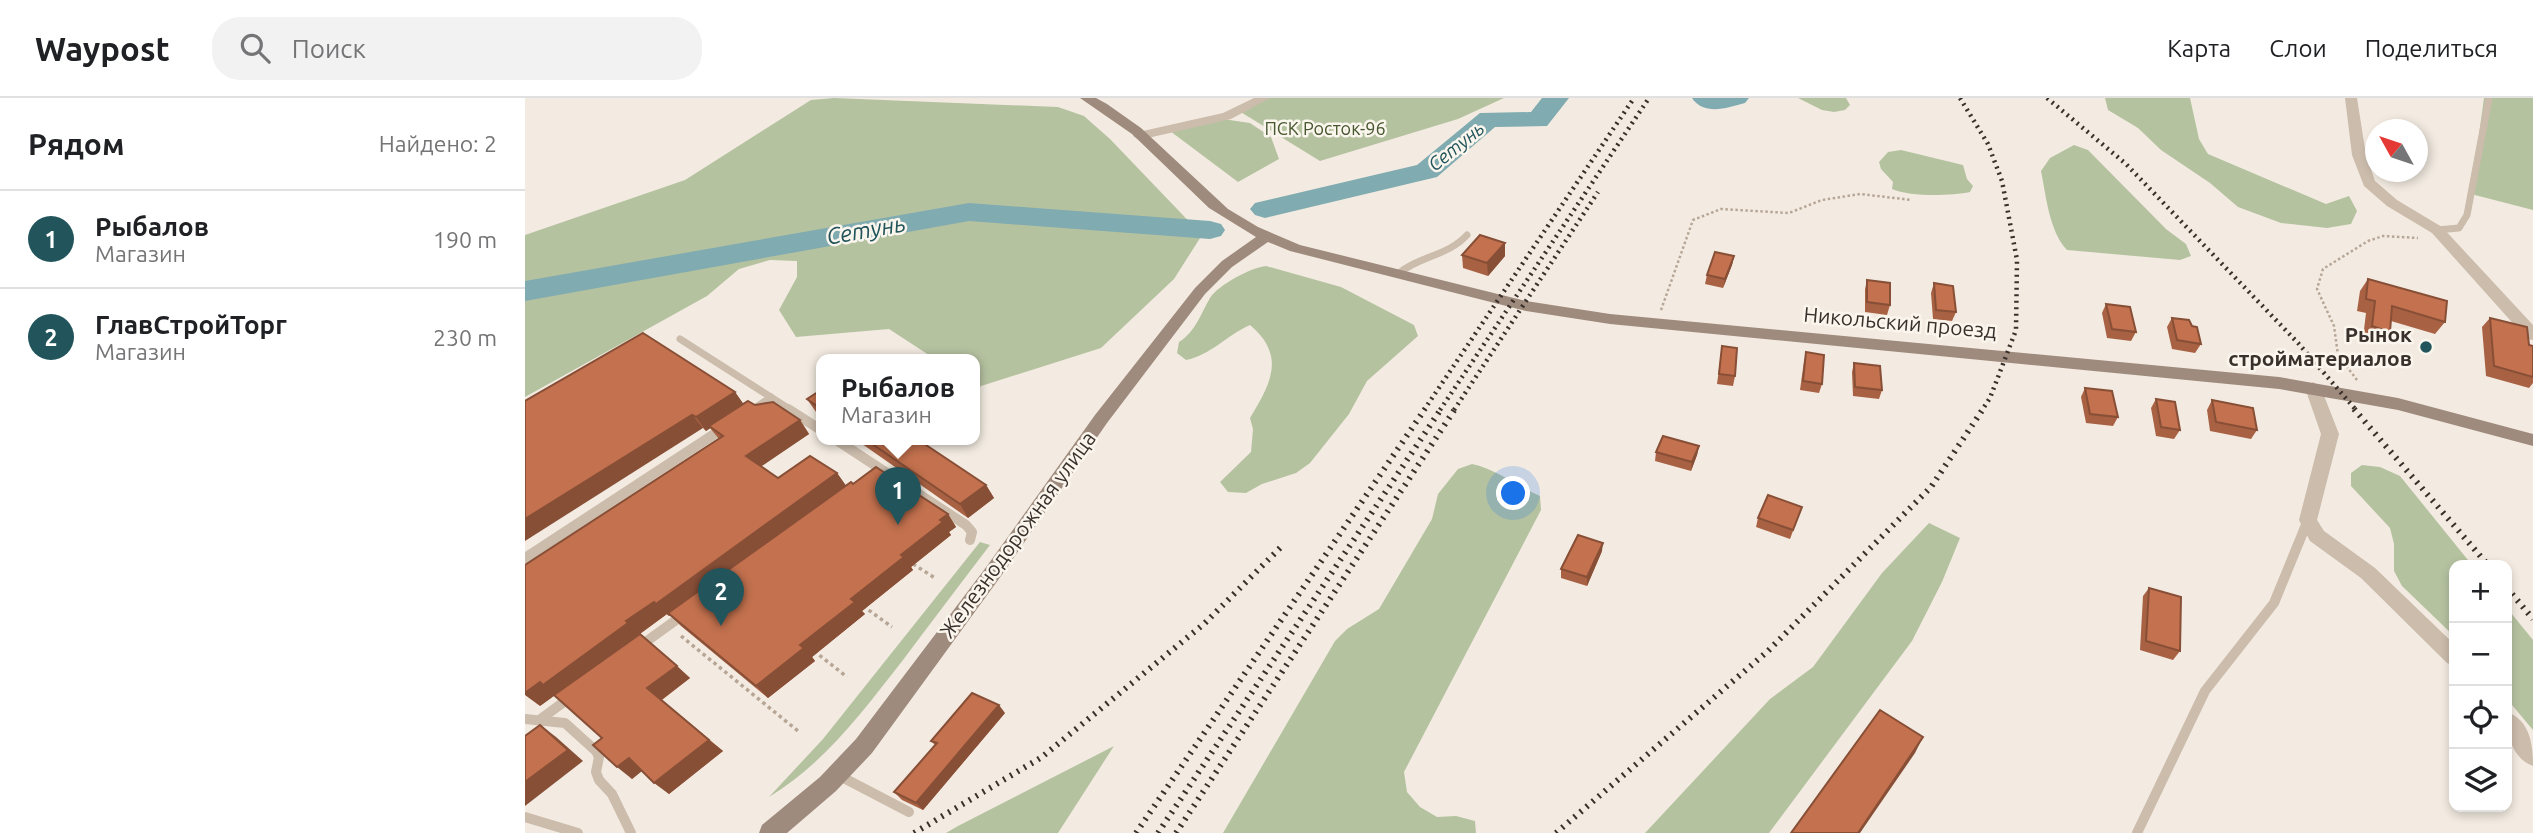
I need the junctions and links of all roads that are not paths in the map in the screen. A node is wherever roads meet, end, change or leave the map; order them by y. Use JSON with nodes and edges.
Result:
{"nodes":[{"id":1,"x":1086,"y":98,"type":"edge"},
{"id":2,"x":1264,"y":98,"type":"edge"},
{"id":3,"x":2351,"y":98,"type":"edge"},
{"id":4,"x":2489,"y":98,"type":"edge"},
{"id":5,"x":1139,"y":136,"type":"junction"},
{"id":6,"x":2437,"y":230,"type":"junction"},
{"id":7,"x":1467,"y":235,"type":"dead end"},
{"id":8,"x":1266,"y":237,"type":"junction"},
{"id":9,"x":1398,"y":274,"type":"junction"},
{"id":10,"x":2533,"y":335,"type":"edge"},
{"id":11,"x":680,"y":339,"type":"dead end"},
{"id":12,"x":2313,"y":388,"type":"junction"},
{"id":13,"x":771,"y":397,"type":"junction"},
{"id":14,"x":747,"y":413,"type":"edge"},
{"id":15,"x":736,"y":420,"type":"edge"},
{"id":16,"x":816,"y":427,"type":"edge"},
{"id":17,"x":2533,"y":440,"type":"edge"},
{"id":18,"x":844,"y":445,"type":"edge"},
{"id":19,"x":882,"y":470,"type":"junction"},
{"id":20,"x":872,"y":477,"type":"edge"},
{"id":21,"x":2308,"y":520,"type":"junction"},
{"id":22,"x":969,"y":540,"type":"dead end"},
{"id":23,"x":525,"y":558,"type":"edge"},
{"id":24,"x":688,"y":611,"type":"edge"},
{"id":25,"x":2449,"y":652,"type":"edge"},
{"id":26,"x":627,"y":656,"type":"edge"},
{"id":27,"x":584,"y":687,"type":"edge"},
{"id":28,"x":542,"y":718,"type":"junction"},
{"id":29,"x":525,"y":719,"type":"edge"},
{"id":30,"x":2512,"y":728,"type":"edge"},
{"id":31,"x":2533,"y":756,"type":"edge"},
{"id":32,"x":836,"y":775,"type":"junction"},
{"id":33,"x":909,"y":812,"type":"edge"},
{"id":34,"x":525,"y":817,"type":"edge"},
{"id":35,"x":578,"y":833,"type":"edge"},
{"id":36,"x":631,"y":833,"type":"edge"},
{"id":37,"x":770,"y":833,"type":"edge"},
{"id":38,"x":2137,"y":833,"type":"edge"}],
"edges":[{"from":1,"to":5,"type":"main road","name":"Никольский проезд"},
{"from":2,"to":5,"type":"street"},
{"from":3,"to":6,"type":"street"},
{"from":4,"to":6,"type":"lane"},
{"from":5,"to":8,"type":"main road","name":"Никольский проезд"},
{"from":6,"to":10,"type":"street"},
{"from":7,"to":9,"type":"lane"},
{"from":8,"to":9,"type":"main road","name":"Никольский проезд"},
{"from":8,"to":32,"type":"main road","name":"Железнодорожная улица"},
{"from":9,"to":12,"type":"main road","name":"Никольский проезд"},
{"from":11,"to":13,"type":"lane"},
{"from":12,"to":17,"type":"main road","name":"Никольский проезд"},
{"from":12,"to":21,"type":"street"},
{"from":13,"to":14,"type":"lane"},
{"from":13,"to":16,"type":"lane"},
{"from":15,"to":23,"type":"lane"},
{"from":18,"to":19,"type":"lane"},
{"from":19,"to":20,"type":"lane"},
{"from":19,"to":22,"type":"lane"},
{"from":21,"to":25,"type":"street"},
{"from":21,"to":38,"type":"lane"},
{"from":24,"to":26,"type":"lane"},
{"from":27,"to":28,"type":"lane"},
{"from":28,"to":29,"type":"lane"},
{"from":28,"to":36,"type":"lane"},
{"from":30,"to":31,"type":"street"},
{"from":32,"to":33,"type":"lane"},
{"from":32,"to":37,"type":"main road","name":"Железнодорожная улица"},
{"from":34,"to":35,"type":"lane"}]}
